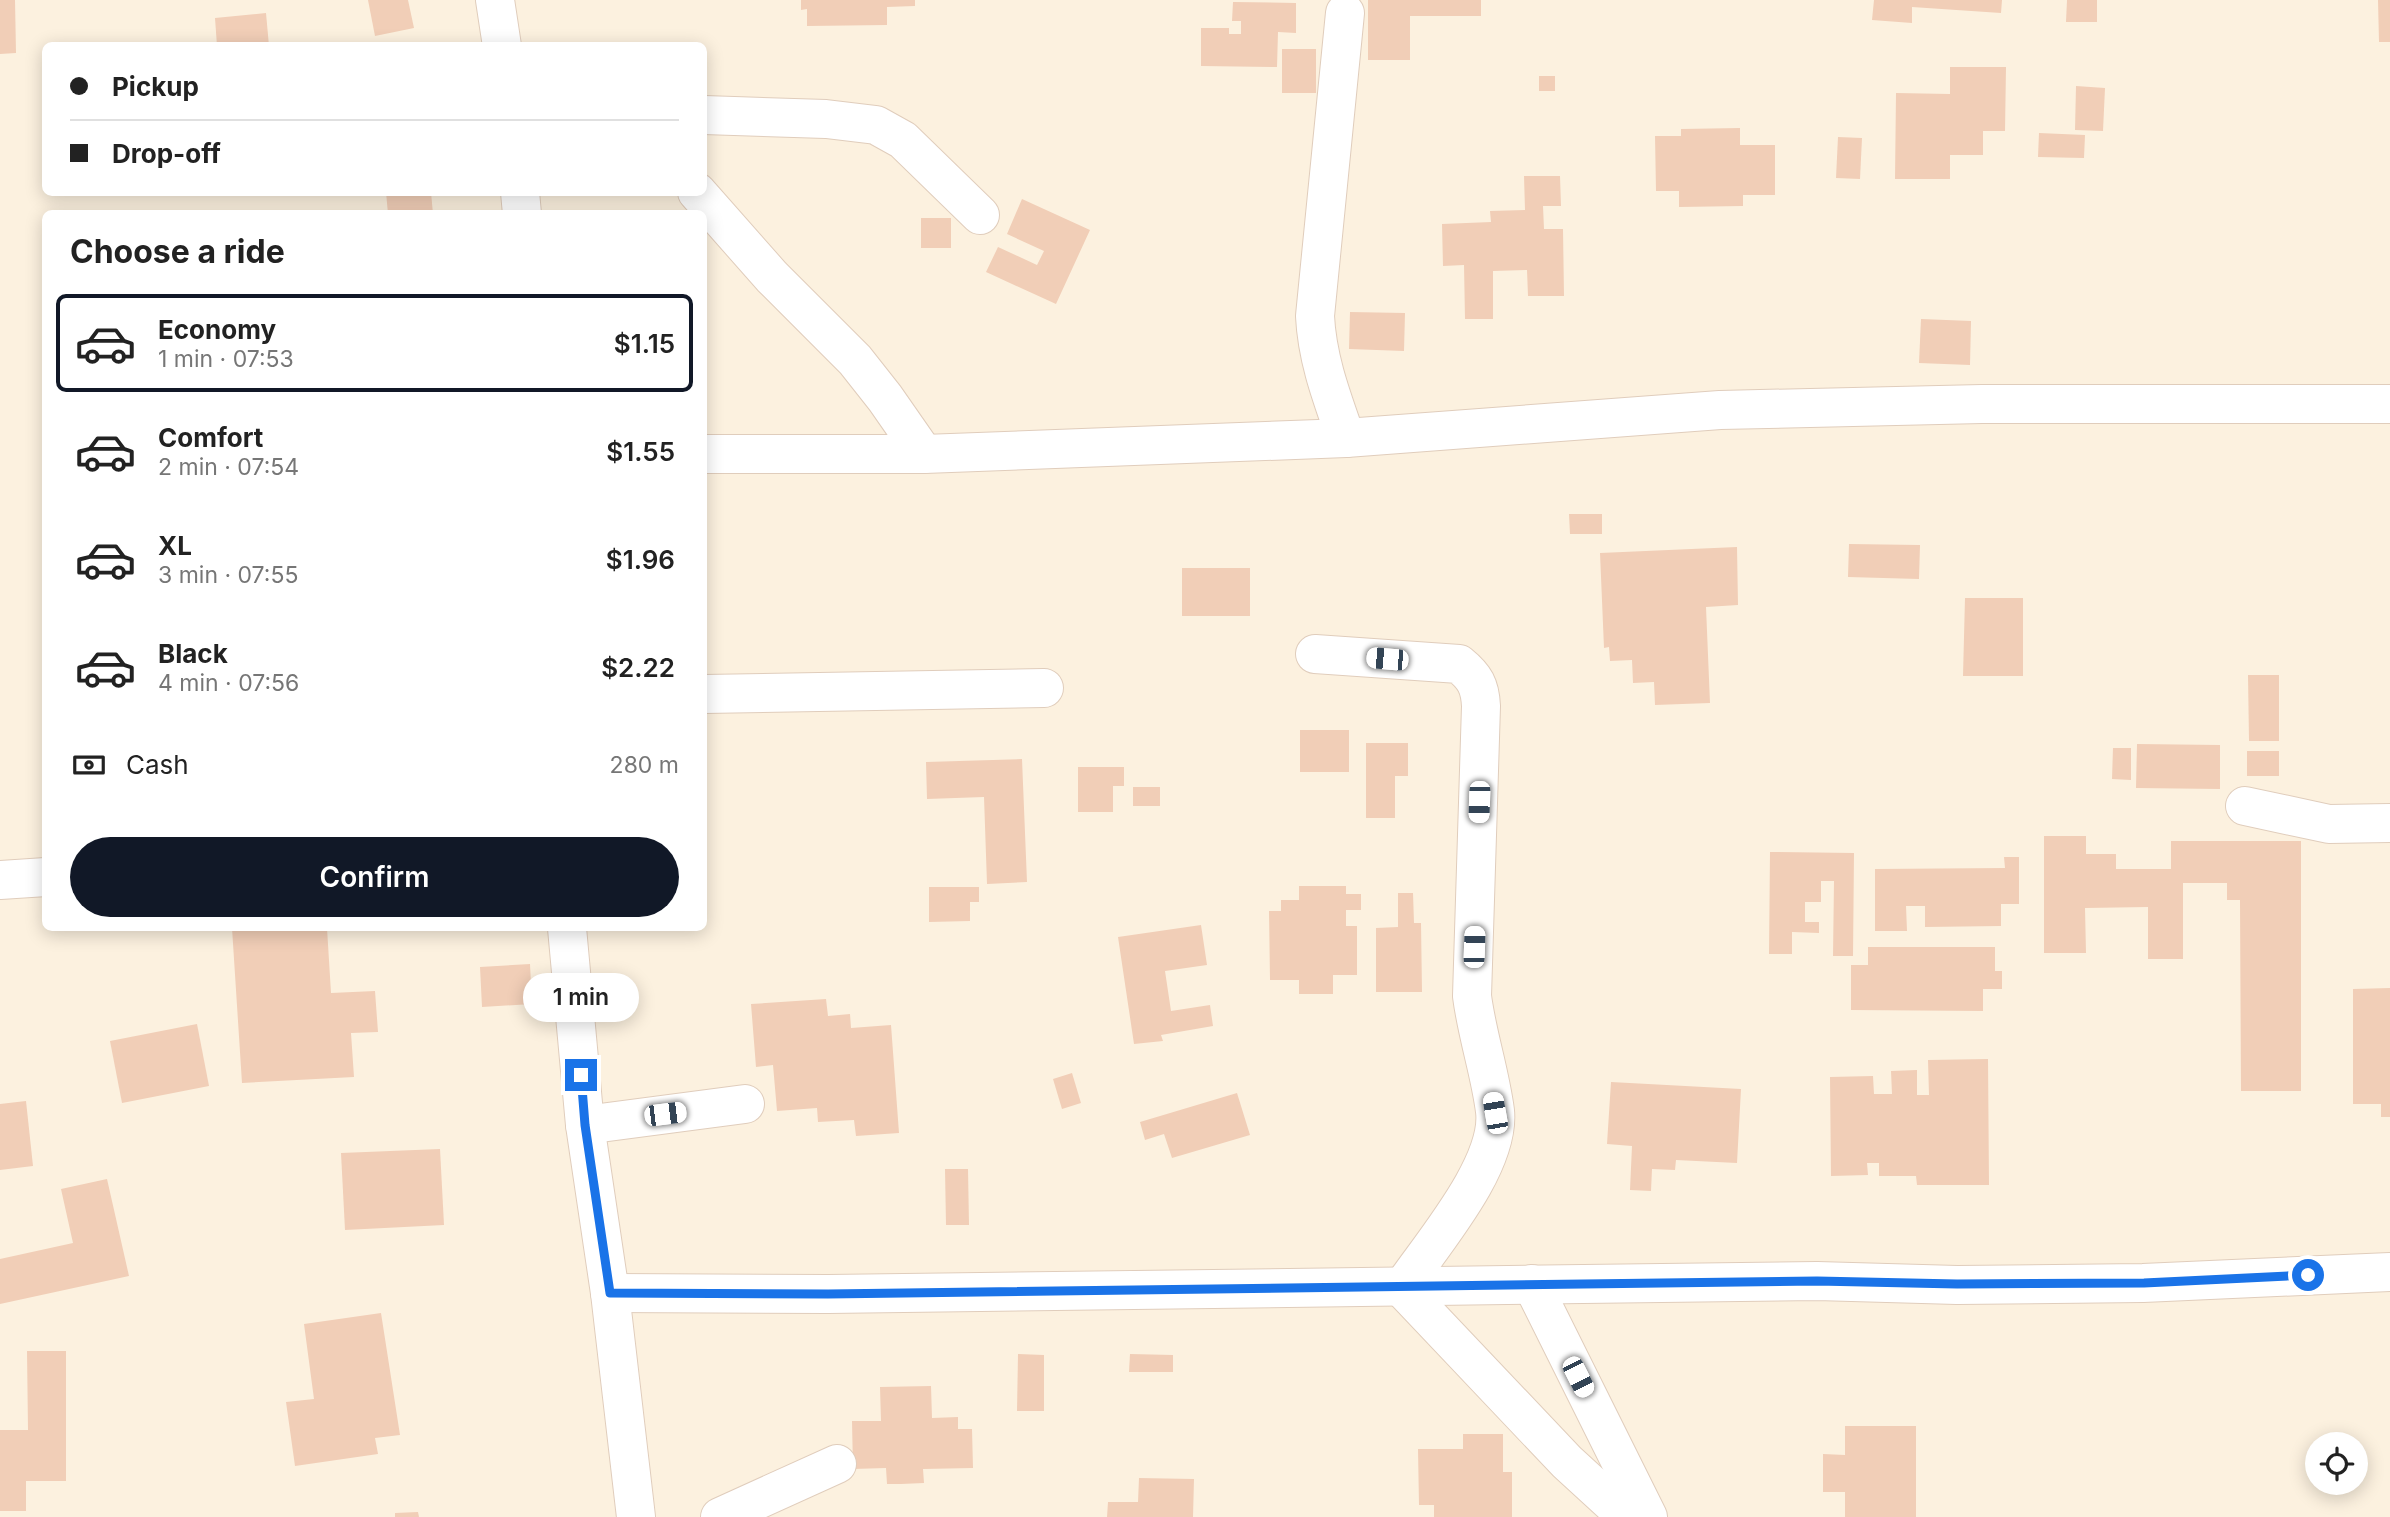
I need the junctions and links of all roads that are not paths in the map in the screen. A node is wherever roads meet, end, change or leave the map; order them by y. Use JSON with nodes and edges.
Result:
{"nodes":[{"id":1,"x":495,"y":0,"type":"edge"},
{"id":2,"x":1345,"y":13,"type":"dead end"},
{"id":3,"x":501,"y":42,"type":"edge"},
{"id":4,"x":707,"y":115,"type":"edge"},
{"id":5,"x":701,"y":196,"type":"edge"},
{"id":6,"x":980,"y":215,"type":"dead end"},
{"id":7,"x":2390,"y":404,"type":"edge"},
{"id":8,"x":1346,"y":438,"type":"junction"},
{"id":9,"x":707,"y":454,"type":"edge"},
{"id":10,"x":923,"y":454,"type":"junction"},
{"id":11,"x":1315,"y":654,"type":"dead end"},
{"id":12,"x":1044,"y":688,"type":"dead end"},
{"id":13,"x":707,"y":694,"type":"edge"},
{"id":14,"x":2245,"y":806,"type":"dead end"},
{"id":15,"x":2390,"y":823,"type":"edge"},
{"id":16,"x":42,"y":877,"type":"edge"},
{"id":17,"x":0,"y":880,"type":"edge"},
{"id":18,"x":567,"y":931,"type":"edge"},
{"id":19,"x":745,"y":1104,"type":"dead end"},
{"id":20,"x":585,"y":1125,"type":"junction"},
{"id":21,"x":2390,"y":1272,"type":"edge"},
{"id":22,"x":1532,"y":1284,"type":"junction"},
{"id":23,"x":1402,"y":1288,"type":"junction"},
{"id":24,"x":610,"y":1293,"type":"junction"},
{"id":25,"x":837,"y":1464,"type":"dead end"},
{"id":26,"x":636,"y":1517,"type":"edge"},
{"id":27,"x":720,"y":1517,"type":"edge"},
{"id":28,"x":1627,"y":1517,"type":"edge"},
{"id":29,"x":1648,"y":1517,"type":"edge"}],
"edges":[{"from":1,"to":3,"type":"street"},
{"from":2,"to":8,"type":"street"},
{"from":4,"to":6,"type":"street"},
{"from":5,"to":10,"type":"street"},
{"from":7,"to":8,"type":"street"},
{"from":8,"to":10,"type":"street"},
{"from":9,"to":10,"type":"street"},
{"from":11,"to":23,"type":"street"},
{"from":12,"to":13,"type":"street"},
{"from":14,"to":15,"type":"street"},
{"from":16,"to":17,"type":"street"},
{"from":18,"to":20,"type":"street"},
{"from":19,"to":20,"type":"street"},
{"from":20,"to":24,"type":"street"},
{"from":21,"to":22,"type":"street"},
{"from":22,"to":23,"type":"street"},
{"from":22,"to":29,"type":"street"},
{"from":23,"to":24,"type":"street"},
{"from":23,"to":28,"type":"street"},
{"from":24,"to":26,"type":"street"},
{"from":25,"to":27,"type":"street"}]}
